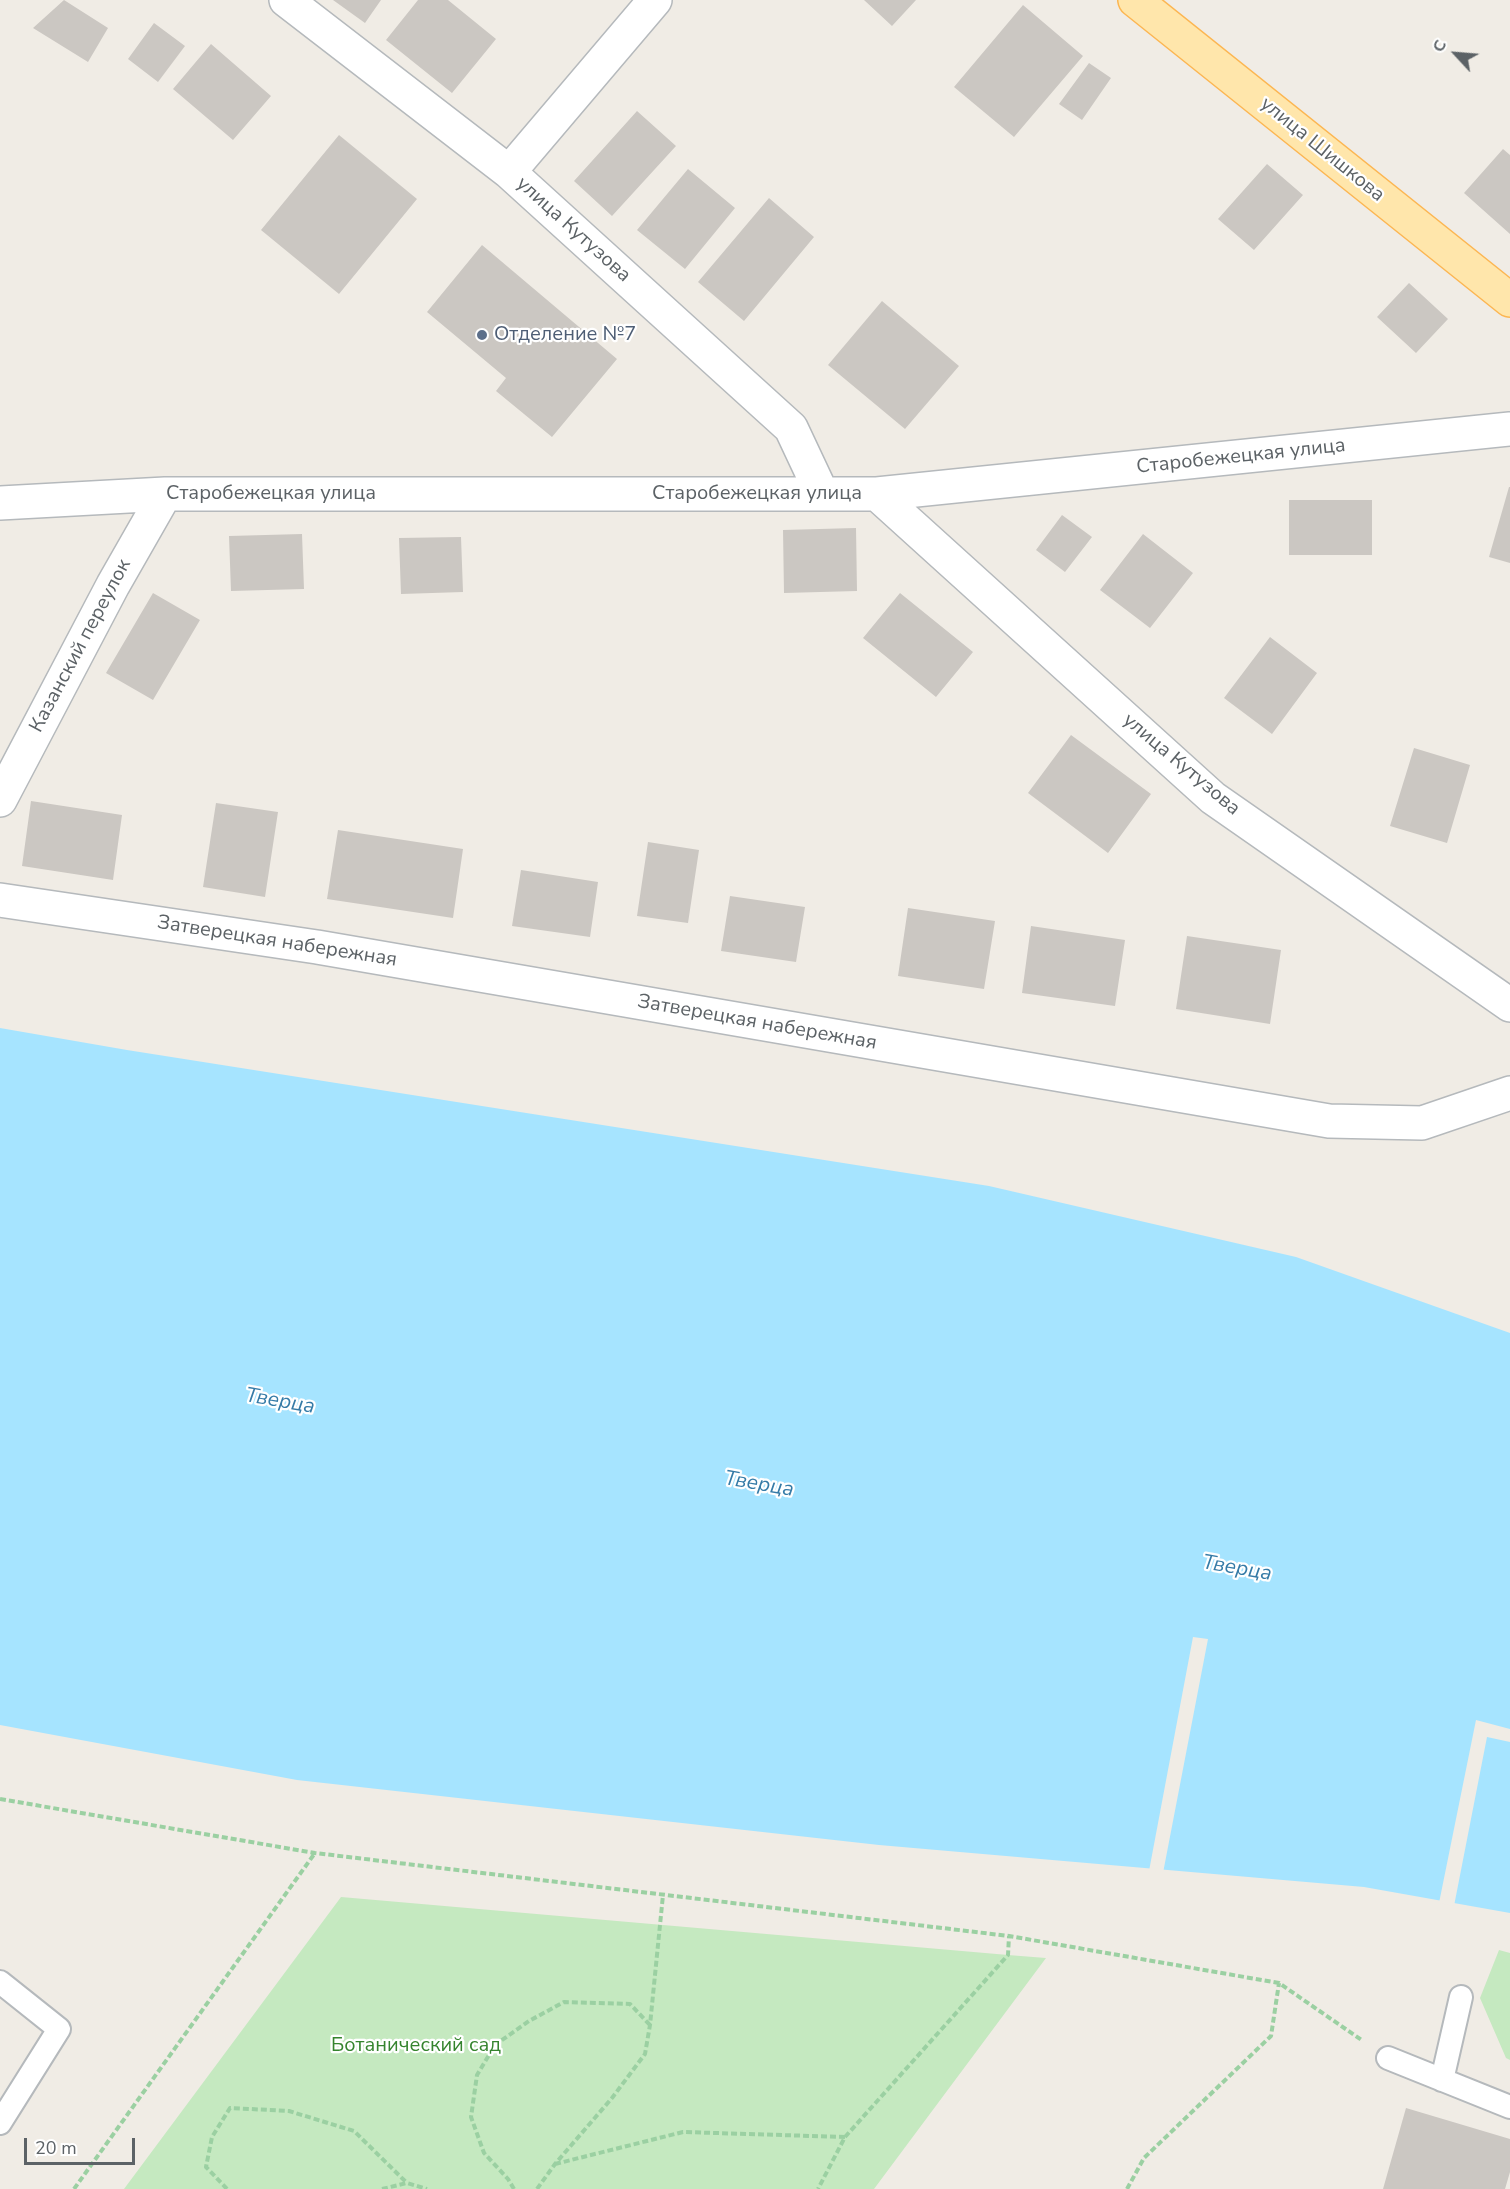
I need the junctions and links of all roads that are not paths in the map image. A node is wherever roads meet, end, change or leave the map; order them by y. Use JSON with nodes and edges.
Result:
{"nodes":[{"id":1,"x":286,"y":0,"type":"edge"},
{"id":2,"x":655,"y":0,"type":"edge"},
{"id":3,"x":1135,"y":0,"type":"edge"},
{"id":4,"x":509,"y":172,"type":"junction"},
{"id":5,"x":1510,"y":300,"type":"edge"},
{"id":6,"x":1510,"y":429,"type":"edge"},
{"id":7,"x":165,"y":494,"type":"junction"},
{"id":8,"x":822,"y":494,"type":"junction"},
{"id":9,"x":877,"y":494,"type":"junction"},
{"id":10,"x":0,"y":504,"type":"edge"},
{"id":11,"x":0,"y":800,"type":"edge"},
{"id":12,"x":0,"y":900,"type":"edge"},
{"id":13,"x":1510,"y":1005,"type":"edge"},
{"id":14,"x":1510,"y":1093,"type":"edge"},
{"id":15,"x":0,"y":1982,"type":"edge"},
{"id":16,"x":1461,"y":1996,"type":"dead end"},
{"id":17,"x":1388,"y":2058,"type":"road end"},
{"id":18,"x":1442,"y":2080,"type":"junction"},
{"id":19,"x":1510,"y":2107,"type":"edge"},
{"id":20,"x":0,"y":2123,"type":"edge"}],
"edges":[{"from":1,"to":4,"type":"street","name":"улица Кутузова"},
{"from":2,"to":4,"type":"street"},
{"from":3,"to":5,"type":"main road","name":"улица Шишкова"},
{"from":4,"to":8,"type":"street","name":"улица Кутузова"},
{"from":6,"to":9,"type":"street","name":"Старобежецкая улица"},
{"from":7,"to":8,"type":"street","name":"Старобежецкая улица"},
{"from":7,"to":10,"type":"street","name":"Старобежецкая улица"},
{"from":7,"to":11,"type":"street","name":"Казанский переулок"},
{"from":8,"to":9,"type":"street","name":"Старобежецкая улица"},
{"from":9,"to":13,"type":"street","name":"улица Кутузова"},
{"from":12,"to":14,"type":"street","name":"Затверецкая набережная"},
{"from":15,"to":20,"type":"lane"},
{"from":16,"to":18,"type":"lane"},
{"from":17,"to":18,"type":"lane"},
{"from":18,"to":19,"type":"lane"}]}
